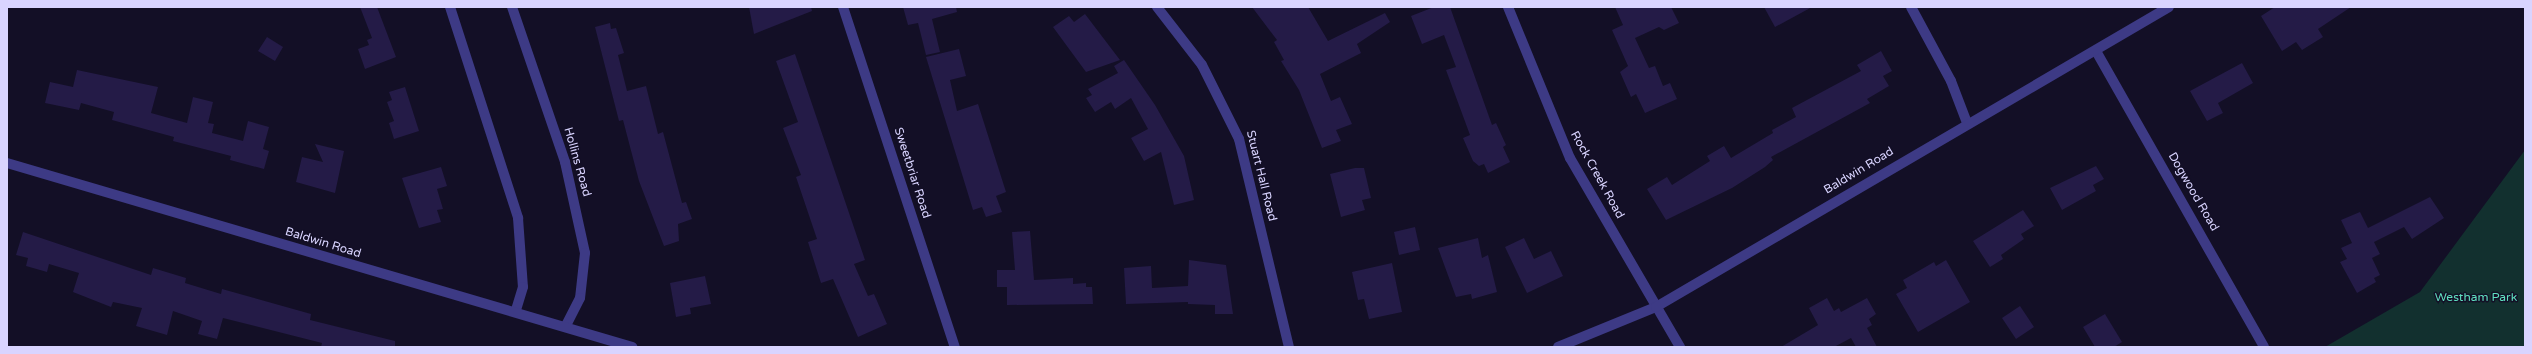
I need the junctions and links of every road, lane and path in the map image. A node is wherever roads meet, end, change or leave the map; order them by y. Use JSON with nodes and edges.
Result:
{"nodes":[{"id":1,"x":450,"y":7,"type":"edge"},
{"id":2,"x":512,"y":7,"type":"edge"},
{"id":3,"x":843,"y":7,"type":"edge"},
{"id":4,"x":1157,"y":7,"type":"edge"},
{"id":5,"x":1508,"y":7,"type":"edge"},
{"id":6,"x":1911,"y":7,"type":"edge"},
{"id":7,"x":2169,"y":7,"type":"edge"},
{"id":8,"x":2096,"y":52,"type":"junction"},
{"id":9,"x":1967,"y":123,"type":"junction"},
{"id":10,"x":7,"y":163,"type":"edge"},
{"id":11,"x":1656,"y":306,"type":"junction"},
{"id":12,"x":516,"y":310,"type":"junction"},
{"id":13,"x":566,"y":326,"type":"junction"},
{"id":14,"x":632,"y":347,"type":"edge"},
{"id":15,"x":955,"y":347,"type":"edge"},
{"id":16,"x":1289,"y":347,"type":"edge"},
{"id":17,"x":1558,"y":347,"type":"edge"},
{"id":18,"x":1680,"y":347,"type":"edge"},
{"id":19,"x":2264,"y":347,"type":"edge"}],
"edges":[{"from":1,"to":12,"type":"street"},
{"from":2,"to":13,"type":"street","name":"Hollins Road"},
{"from":3,"to":15,"type":"street","name":"Sweetbriar Road"},
{"from":4,"to":16,"type":"street","name":"Stuart Hall Road"},
{"from":5,"to":11,"type":"street","name":"Rock Creek Road"},
{"from":6,"to":9,"type":"street"},
{"from":7,"to":8,"type":"street","name":"Baldwin Road"},
{"from":8,"to":9,"type":"street","name":"Baldwin Road"},
{"from":8,"to":19,"type":"street","name":"Dogwood Road"},
{"from":9,"to":11,"type":"street","name":"Baldwin Road"},
{"from":10,"to":12,"type":"street","name":"Baldwin Road"},
{"from":11,"to":17,"type":"street","name":"Baldwin Road"},
{"from":11,"to":18,"type":"street","name":"Rock Creek Road"},
{"from":12,"to":13,"type":"street","name":"Baldwin Road"},
{"from":13,"to":14,"type":"street","name":"Baldwin Road"}]}
